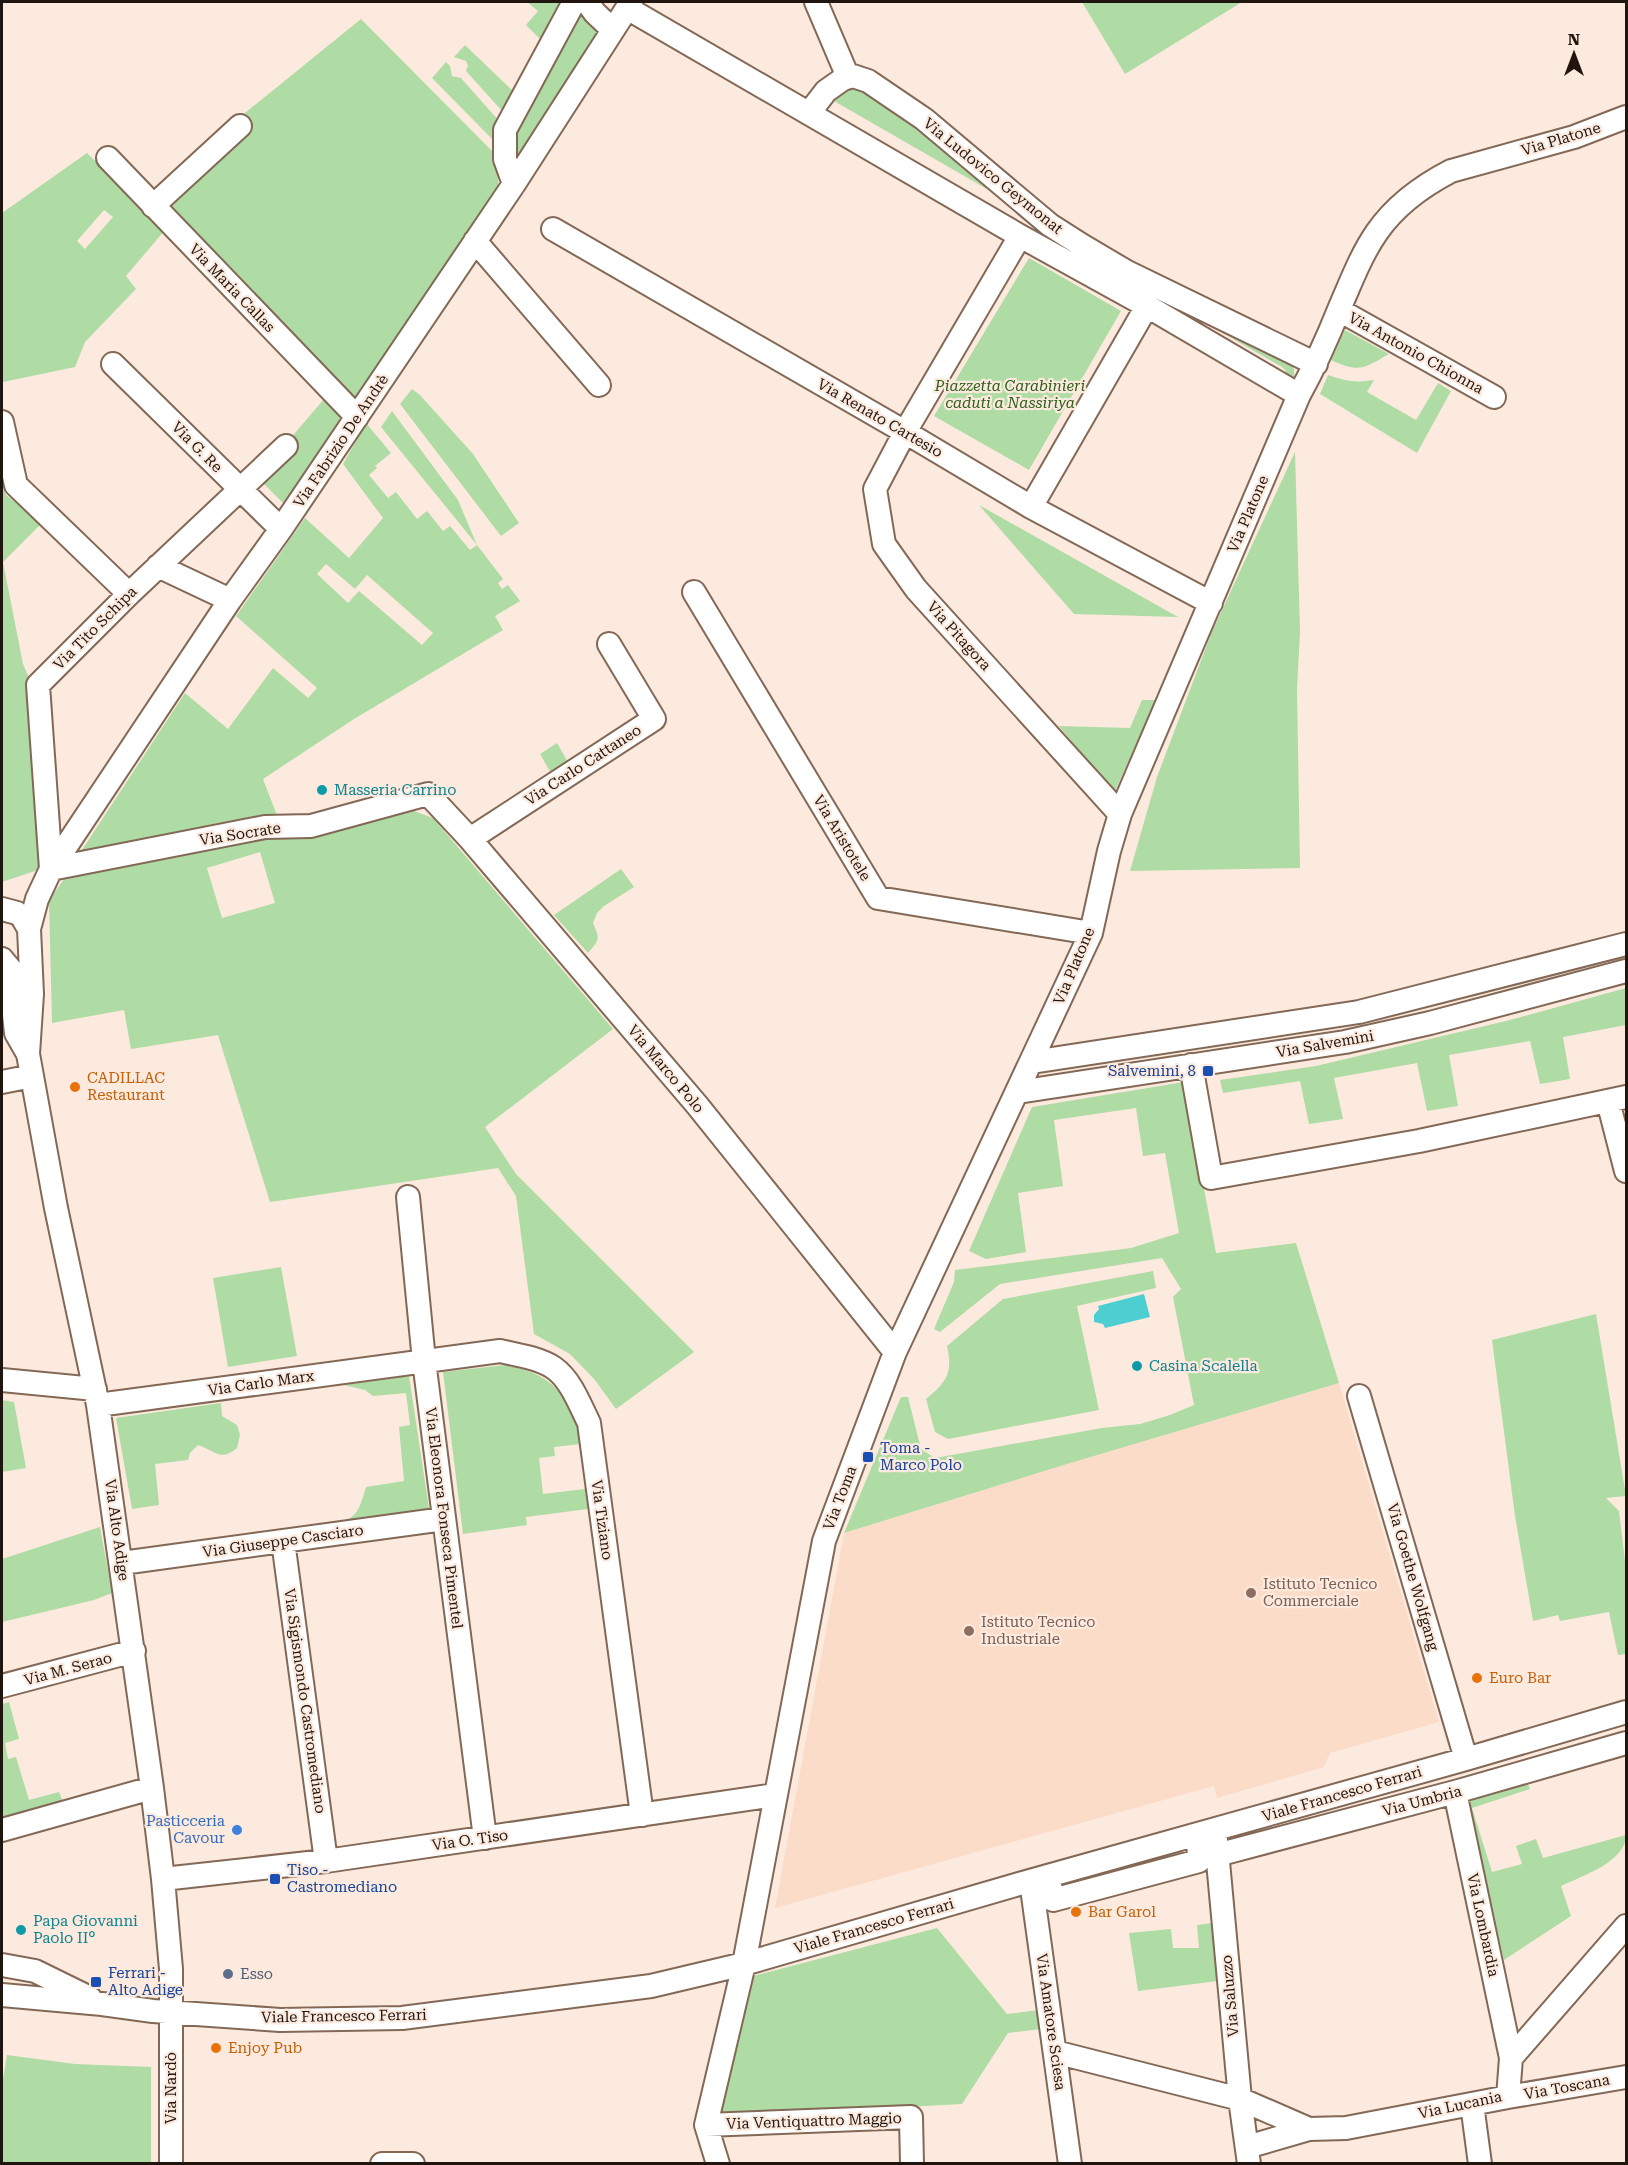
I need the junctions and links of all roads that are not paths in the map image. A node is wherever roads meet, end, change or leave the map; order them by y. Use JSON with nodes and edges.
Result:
{"nodes":[{"id":1,"x":574,"y":2,"type":"edge"},
{"id":2,"x":586,"y":2,"type":"edge"},
{"id":3,"x":816,"y":2,"type":"edge"},
{"id":4,"x":629,"y":5,"type":"edge"},
{"id":5,"x":613,"y":30,"type":"junction"},
{"id":6,"x":848,"y":77,"type":"junction"},
{"id":7,"x":808,"y":113,"type":"junction"},
{"id":8,"x":1626,"y":117,"type":"edge"},
{"id":9,"x":240,"y":126,"type":"dead end"},
{"id":10,"x":108,"y":158,"type":"dead end"},
{"id":11,"x":514,"y":184,"type":"junction"},
{"id":12,"x":153,"y":206,"type":"junction"},
{"id":13,"x":553,"y":229,"type":"dead end"},
{"id":14,"x":1020,"y":236,"type":"junction"},
{"id":15,"x":475,"y":241,"type":"junction"},
{"id":16,"x":1147,"y":306,"type":"junction"},
{"id":17,"x":1339,"y":310,"type":"junction"},
{"id":18,"x":113,"y":364,"type":"dead end"},
{"id":19,"x":1316,"y":364,"type":"junction"},
{"id":20,"x":599,"y":385,"type":"dead end"},
{"id":21,"x":1299,"y":395,"type":"junction"},
{"id":22,"x":1494,"y":397,"type":"dead end"},
{"id":23,"x":357,"y":417,"type":"junction"},
{"id":24,"x":2,"y":422,"type":"edge"},
{"id":25,"x":905,"y":432,"type":"junction"},
{"id":26,"x":286,"y":446,"type":"dead end"},
{"id":27,"x":240,"y":489,"type":"junction"},
{"id":28,"x":1031,"y":507,"type":"junction"},
{"id":29,"x":281,"y":529,"type":"junction"},
{"id":30,"x":158,"y":566,"type":"junction"},
{"id":31,"x":694,"y":592,"type":"dead end"},
{"id":32,"x":129,"y":594,"type":"junction"},
{"id":33,"x":230,"y":600,"type":"junction"},
{"id":34,"x":1210,"y":603,"type":"junction"},
{"id":35,"x":609,"y":644,"type":"dead end"},
{"id":36,"x":428,"y":794,"type":"joint"},
{"id":37,"x":1120,"y":814,"type":"junction"},
{"id":38,"x":470,"y":839,"type":"junction"},
{"id":39,"x":49,"y":873,"type":"junction"},
{"id":40,"x":14,"y":919,"type":"edge"},
{"id":41,"x":1091,"y":933,"type":"junction"},
{"id":42,"x":1626,"y":944,"type":"edge"},
{"id":43,"x":2,"y":958,"type":"edge"},
{"id":44,"x":1626,"y":971,"type":"edge"},
{"id":45,"x":1032,"y":1062,"type":"junction"},
{"id":46,"x":30,"y":1065,"type":"junction"},
{"id":47,"x":1191,"y":1065,"type":"junction"},
{"id":48,"x":2,"y":1083,"type":"edge"},
{"id":49,"x":1018,"y":1092,"type":"junction"},
{"id":50,"x":1617,"y":1099,"type":"edge"},
{"id":51,"x":1626,"y":1171,"type":"edge"},
{"id":52,"x":408,"y":1197,"type":"dead end"},
{"id":53,"x":895,"y":1352,"type":"junction"},
{"id":54,"x":424,"y":1361,"type":"junction"},
{"id":55,"x":2,"y":1380,"type":"edge"},
{"id":56,"x":1359,"y":1396,"type":"dead end"},
{"id":57,"x":96,"y":1397,"type":"junction"},
{"id":58,"x":444,"y":1520,"type":"junction"},
{"id":59,"x":283,"y":1541,"type":"junction"},
{"id":60,"x":122,"y":1563,"type":"junction"},
{"id":61,"x":134,"y":1651,"type":"junction"},
{"id":62,"x":2,"y":1686,"type":"edge"},
{"id":63,"x":1626,"y":1712,"type":"edge"},
{"id":64,"x":1626,"y":1743,"type":"edge"},
{"id":65,"x":1466,"y":1759,"type":"junction"},
{"id":66,"x":152,"y":1788,"type":"junction"},
{"id":67,"x":1455,"y":1792,"type":"junction"},
{"id":68,"x":775,"y":1795,"type":"junction"},
{"id":69,"x":642,"y":1815,"type":"junction"},
{"id":70,"x":2,"y":1830,"type":"edge"},
{"id":71,"x":1207,"y":1832,"type":"junction"},
{"id":72,"x":485,"y":1838,"type":"junction"},
{"id":73,"x":1217,"y":1855,"type":"junction"},
{"id":74,"x":326,"y":1861,"type":"junction"},
{"id":75,"x":1040,"y":1878,"type":"junction"},
{"id":76,"x":163,"y":1879,"type":"junction"},
{"id":77,"x":1626,"y":1926,"type":"edge"},
{"id":78,"x":744,"y":1964,"type":"junction"},
{"id":79,"x":2,"y":1965,"type":"edge"},
{"id":80,"x":2,"y":1995,"type":"edge"},
{"id":81,"x":102,"y":2004,"type":"junction"},
{"id":82,"x":172,"y":2012,"type":"junction"},
{"id":83,"x":1055,"y":2052,"type":"junction"},
{"id":84,"x":1511,"y":2058,"type":"junction"},
{"id":85,"x":1626,"y":2077,"type":"edge"},
{"id":86,"x":1508,"y":2097,"type":"junction"},
{"id":87,"x":1240,"y":2099,"type":"junction"},
{"id":88,"x":1473,"y":2104,"type":"junction"},
{"id":89,"x":706,"y":2125,"type":"junction"},
{"id":90,"x":1309,"y":2129,"type":"junction"},
{"id":91,"x":1248,"y":2155,"type":"edge"},
{"id":92,"x":171,"y":2163,"type":"edge"},
{"id":93,"x":382,"y":2163,"type":"edge"},
{"id":94,"x":413,"y":2163,"type":"edge"},
{"id":95,"x":718,"y":2163,"type":"edge"},
{"id":96,"x":912,"y":2163,"type":"edge"},
{"id":97,"x":1070,"y":2163,"type":"edge"},
{"id":98,"x":1480,"y":2163,"type":"edge"}],
"edges":[{"from":1,"to":11,"type":"street"},
{"from":2,"to":5,"type":"street"},
{"from":3,"to":6,"type":"street"},
{"from":4,"to":5,"type":"street","name":"Via Fabrizio De Andrè"},
{"from":4,"to":7,"type":"street","name":"Via Ludovico Geymonat"},
{"from":5,"to":11,"type":"street","name":"Via Fabrizio De Andrè"},
{"from":6,"to":7,"type":"street"},
{"from":6,"to":19,"type":"street","name":"Via Ludovico Geymonat"},
{"from":7,"to":14,"type":"street","name":"Via Ludovico Geymonat"},
{"from":8,"to":17,"type":"street","name":"Via Platone"},
{"from":9,"to":12,"type":"street"},
{"from":10,"to":12,"type":"street","name":"Via Maria Callas"},
{"from":11,"to":15,"type":"street","name":"Via Fabrizio De Andrè"},
{"from":12,"to":23,"type":"street","name":"Via Maria Callas"},
{"from":13,"to":25,"type":"street","name":"Via Renato Cartesio"},
{"from":14,"to":16,"type":"street","name":"Via Ludovico Geymonat"},
{"from":14,"to":25,"type":"street","name":"Via Pitagora"},
{"from":15,"to":20,"type":"street"},
{"from":15,"to":23,"type":"street","name":"Via Fabrizio De Andrè"},
{"from":16,"to":21,"type":"street","name":"Via Ludovico Geymonat"},
{"from":16,"to":28,"type":"street"},
{"from":17,"to":19,"type":"street","name":"Via Platone"},
{"from":17,"to":22,"type":"street","name":"Via Antonio Chionna"},
{"from":18,"to":27,"type":"street","name":"Via G. Re"},
{"from":19,"to":21,"type":"street","name":"Via Platone"},
{"from":21,"to":34,"type":"street","name":"Via Platone"},
{"from":23,"to":29,"type":"street","name":"Via Fabrizio De Andrè"},
{"from":24,"to":32,"type":"street"},
{"from":25,"to":28,"type":"street","name":"Via Renato Cartesio"},
{"from":25,"to":37,"type":"street","name":"Via Pitagora"},
{"from":26,"to":27,"type":"street","name":"Via Tito Schipa"},
{"from":27,"to":29,"type":"street","name":"Via G. Re"},
{"from":27,"to":30,"type":"street","name":"Via Tito Schipa"},
{"from":28,"to":34,"type":"street","name":"Via Renato Cartesio"},
{"from":29,"to":33,"type":"street","name":"Via Fabrizio De Andrè"},
{"from":30,"to":32,"type":"street","name":"Via Tito Schipa"},
{"from":30,"to":33,"type":"street"},
{"from":31,"to":41,"type":"street","name":"Via Aristotele"},
{"from":32,"to":39,"type":"street","name":"Via Tito Schipa"},
{"from":33,"to":39,"type":"street","name":"Via Fabrizio De Andrè"},
{"from":34,"to":37,"type":"street","name":"Via Platone"},
{"from":35,"to":38,"type":"street","name":"Via Carlo Cattaneo"},
{"from":36,"to":38,"type":"street","name":"Via Marco Polo"},
{"from":36,"to":39,"type":"street","name":"Via Socrate"},
{"from":37,"to":41,"type":"street","name":"Via Platone"},
{"from":38,"to":53,"type":"street","name":"Via Marco Polo"},
{"from":39,"to":40,"type":"street","name":"Via Fabrizio De Andrè"},
{"from":40,"to":43,"type":"street","name":"Via Alto Adige"},
{"from":40,"to":46,"type":"street","name":"Via Alto Adige"},
{"from":41,"to":45,"type":"street","name":"Via Platone"},
{"from":42,"to":45,"type":"street","name":"Via Salvemini"},
{"from":43,"to":46,"type":"street","name":"Via Alto Adige"},
{"from":44,"to":47,"type":"street","name":"Via Salvemini"},
{"from":45,"to":49,"type":"street","name":"Via Toma"},
{"from":46,"to":48,"type":"street"},
{"from":46,"to":57,"type":"street","name":"Via Alto Adige"},
{"from":47,"to":49,"type":"street","name":"Via Salvemini"},
{"from":47,"to":50,"type":"street"},
{"from":49,"to":53,"type":"street","name":"Via Toma"},
{"from":50,"to":51,"type":"street"},
{"from":52,"to":54,"type":"street","name":"Via Eleonora Fonseca Pimentel"},
{"from":53,"to":68,"type":"street","name":"Via Toma"},
{"from":54,"to":57,"type":"street","name":"Via Carlo Marx"},
{"from":54,"to":58,"type":"street","name":"Via Eleonora Fonseca Pimentel"},
{"from":54,"to":69,"type":"street","name":"Via Tiziano"},
{"from":55,"to":57,"type":"street","name":"Via Carlo Marx"},
{"from":56,"to":65,"type":"street","name":"Via Goethe Wolfgang"},
{"from":57,"to":60,"type":"street","name":"Via Alto Adige"},
{"from":58,"to":59,"type":"street","name":"Via Giuseppe Casciaro"},
{"from":58,"to":72,"type":"street","name":"Via Eleonora Fonseca Pimentel"},
{"from":59,"to":60,"type":"street","name":"Via Giuseppe Casciaro"},
{"from":59,"to":74,"type":"street","name":"Via Sigismondo Castromediano"},
{"from":60,"to":61,"type":"street","name":"Via Alto Adige"},
{"from":61,"to":62,"type":"street","name":"Via M. Serao"},
{"from":61,"to":66,"type":"street","name":"Via Alto Adige"},
{"from":63,"to":65,"type":"street","name":"Viale Francesco Ferrari"},
{"from":64,"to":67,"type":"street","name":"Via Umbria"},
{"from":65,"to":71,"type":"street","name":"Viale Francesco Ferrari"},
{"from":66,"to":70,"type":"street"},
{"from":66,"to":76,"type":"street","name":"Via Alto Adige"},
{"from":67,"to":73,"type":"street","name":"Via Umbria"},
{"from":67,"to":84,"type":"street","name":"Via Lombardia"},
{"from":68,"to":69,"type":"street","name":"Via O. Tiso"},
{"from":68,"to":78,"type":"street","name":"Via Toma"},
{"from":69,"to":72,"type":"street","name":"Via O. Tiso"},
{"from":71,"to":73,"type":"street","name":"Via Saluzzo"},
{"from":71,"to":75,"type":"street","name":"Viale Francesco Ferrari"},
{"from":72,"to":74,"type":"street","name":"Via O. Tiso"},
{"from":73,"to":87,"type":"street","name":"Via Saluzzo"},
{"from":74,"to":76,"type":"street","name":"Via O. Tiso"},
{"from":75,"to":78,"type":"street","name":"Viale Francesco Ferrari"},
{"from":75,"to":83,"type":"street","name":"Via Amatore Sciesa"},
{"from":76,"to":82,"type":"street","name":"Via Alto Adige"},
{"from":77,"to":84,"type":"street"},
{"from":78,"to":82,"type":"street","name":"Viale Francesco Ferrari"},
{"from":78,"to":89,"type":"street","name":"Via Toma"},
{"from":79,"to":81,"type":"street","name":"Viale Francesco Ferrari"},
{"from":80,"to":81,"type":"street","name":"Viale Francesco Ferrari"},
{"from":81,"to":82,"type":"street","name":"Viale Francesco Ferrari"},
{"from":82,"to":92,"type":"street","name":"Via Nardò"},
{"from":83,"to":87,"type":"street","name":"Via Lucania"},
{"from":83,"to":97,"type":"street","name":"Via Amatore Sciesa"},
{"from":84,"to":86,"type":"street","name":"Via Lucania"},
{"from":85,"to":86,"type":"street","name":"Via Toscana"},
{"from":86,"to":88,"type":"street","name":"Via Lucania"},
{"from":87,"to":90,"type":"street","name":"Via Lucania"},
{"from":87,"to":91,"type":"street","name":"Via Saluzzo"},
{"from":88,"to":90,"type":"street","name":"Via Lucania"},
{"from":88,"to":98,"type":"street"},
{"from":89,"to":95,"type":"street"},
{"from":89,"to":96,"type":"street","name":"Via Ventiquattro Maggio"},
{"from":90,"to":91,"type":"street","name":"Via Lucania"},
{"from":93,"to":94,"type":"street"}]}
